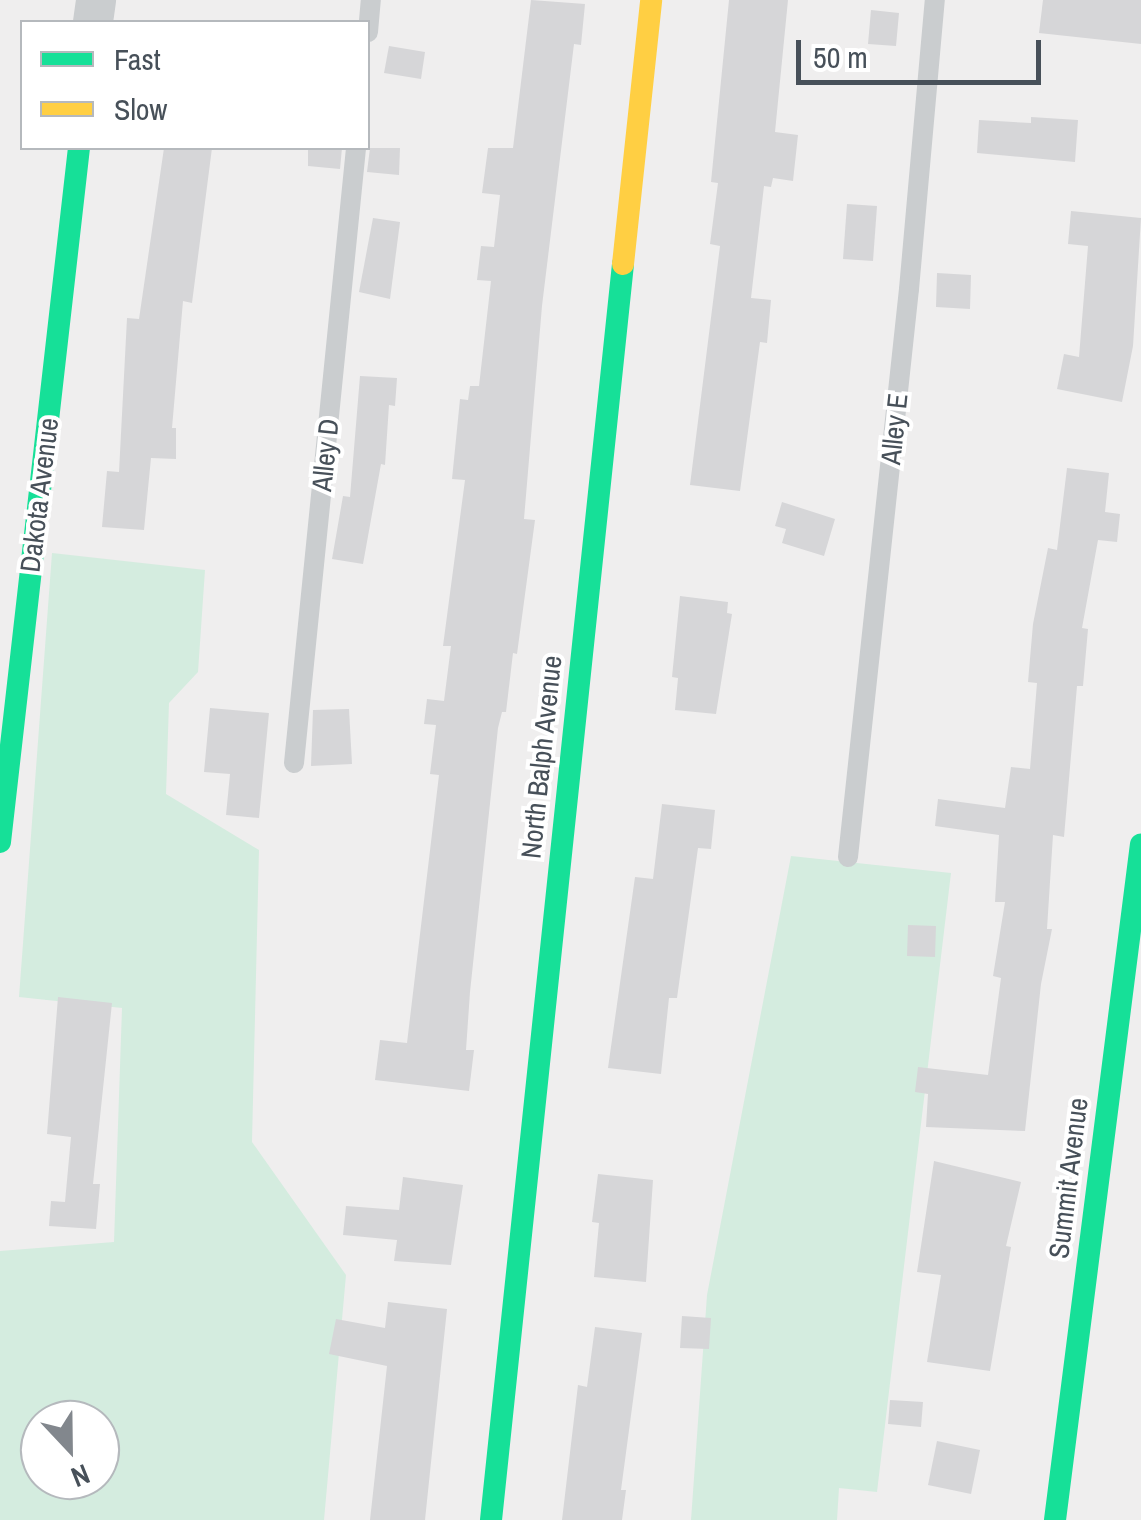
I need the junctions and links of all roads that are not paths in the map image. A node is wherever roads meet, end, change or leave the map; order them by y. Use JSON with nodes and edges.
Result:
{"nodes":[{"id":1,"x":651,"y":0,"type":"edge"},
{"id":2,"x":935,"y":0,"type":"edge"},
{"id":3,"x":79,"y":150,"type":"edge"},
{"id":4,"x":356,"y":150,"type":"edge"},
{"id":5,"x":294,"y":763,"type":"dead end"},
{"id":6,"x":2,"y":801,"type":"edge"},
{"id":7,"x":0,"y":842,"type":"edge"},
{"id":8,"x":1141,"y":844,"type":"edge"},
{"id":9,"x":848,"y":857,"type":"dead end"},
{"id":10,"x":491,"y":1520,"type":"edge"},
{"id":11,"x":1055,"y":1520,"type":"edge"}],
"edges":[{"from":1,"to":10,"type":"street","name":"North Balph Avenue"},
{"from":2,"to":9,"type":"lane","name":"Alley E"},
{"from":3,"to":6,"type":"street","name":"Dakota Avenue"},
{"from":4,"to":5,"type":"lane","name":"Alley D"},
{"from":6,"to":7,"type":"street","name":"Dakota Avenue"},
{"from":8,"to":11,"type":"street","name":"Summit Avenue"}]}
